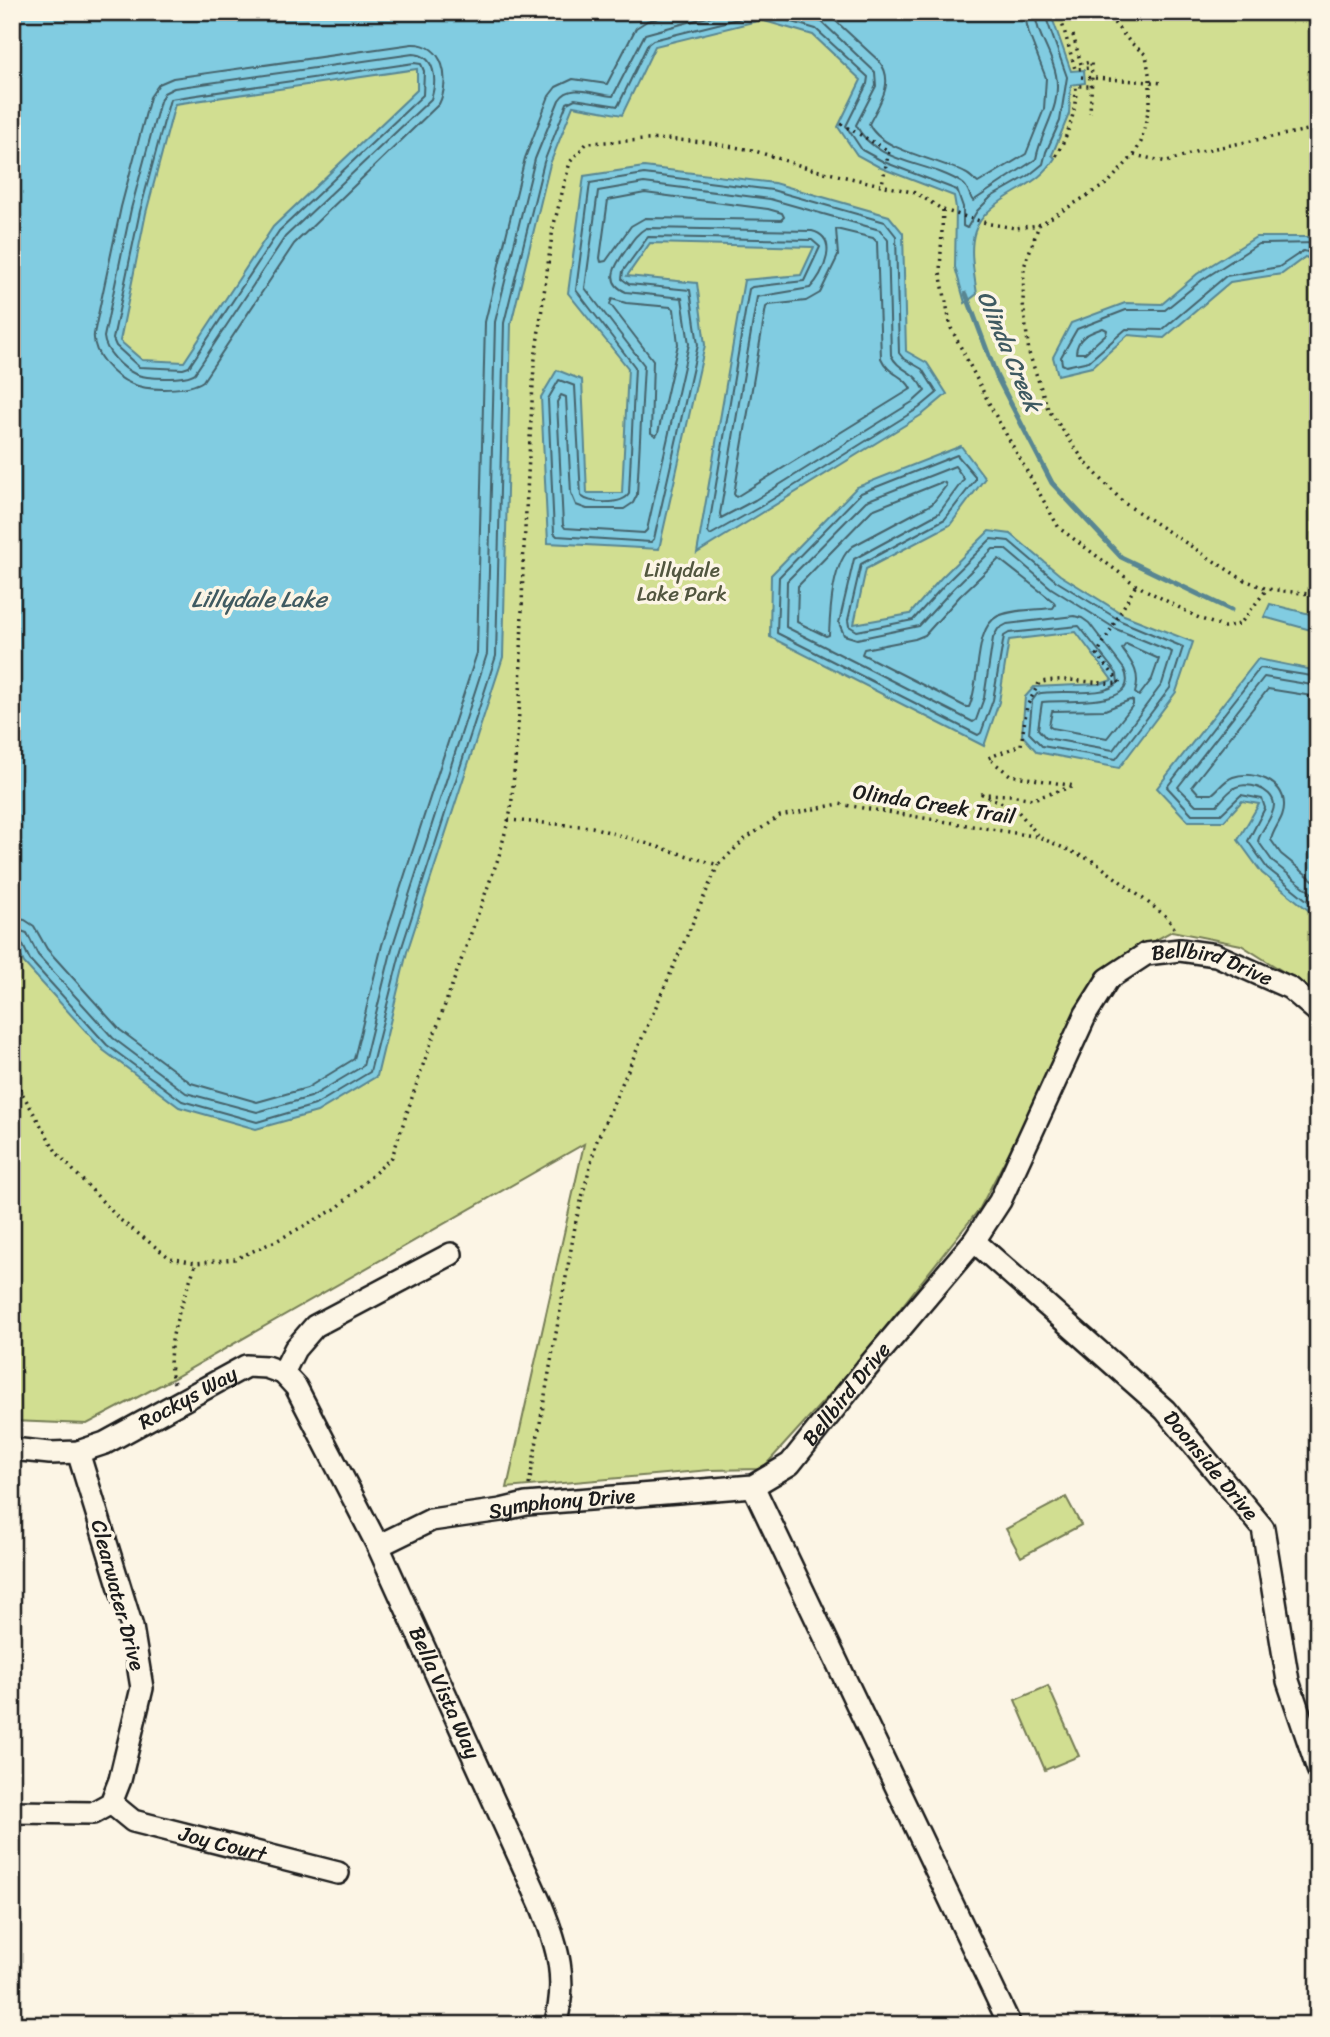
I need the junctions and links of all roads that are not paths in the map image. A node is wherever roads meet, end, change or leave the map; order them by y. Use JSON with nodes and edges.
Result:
{"nodes":[{"id":1,"x":1318,"y":1013,"type":"edge"},
{"id":2,"x":974,"y":1241,"type":"junction"},
{"id":3,"x":451,"y":1254,"type":"dead end"},
{"id":4,"x":283,"y":1373,"type":"junction"},
{"id":5,"x":12,"y":1448,"type":"edge"},
{"id":6,"x":78,"y":1452,"type":"junction"},
{"id":7,"x":753,"y":1486,"type":"junction"},
{"id":8,"x":378,"y":1546,"type":"junction"},
{"id":9,"x":1318,"y":1769,"type":"edge"},
{"id":10,"x":111,"y":1803,"type":"junction"},
{"id":11,"x":12,"y":1812,"type":"edge"},
{"id":12,"x":338,"y":1873,"type":"dead end"},
{"id":13,"x":555,"y":2025,"type":"edge"},
{"id":14,"x":1010,"y":2025,"type":"edge"}],
"edges":[{"from":1,"to":2,"type":"street","name":"Bellbird Drive"},
{"from":2,"to":7,"type":"street","name":"Bellbird Drive"},
{"from":2,"to":9,"type":"street","name":"Doonside Drive"},
{"from":3,"to":4,"type":"street"},
{"from":4,"to":6,"type":"street","name":"Rockys Way"},
{"from":4,"to":8,"type":"street","name":"Bella Vista Way"},
{"from":5,"to":6,"type":"street","name":"Rockys Way"},
{"from":6,"to":10,"type":"street","name":"Clearwater Drive"},
{"from":7,"to":8,"type":"street","name":"Symphony Drive"},
{"from":7,"to":14,"type":"street"},
{"from":8,"to":13,"type":"street","name":"Bella Vista Way"},
{"from":10,"to":11,"type":"street"},
{"from":10,"to":12,"type":"street","name":"Joy Court"}]}
